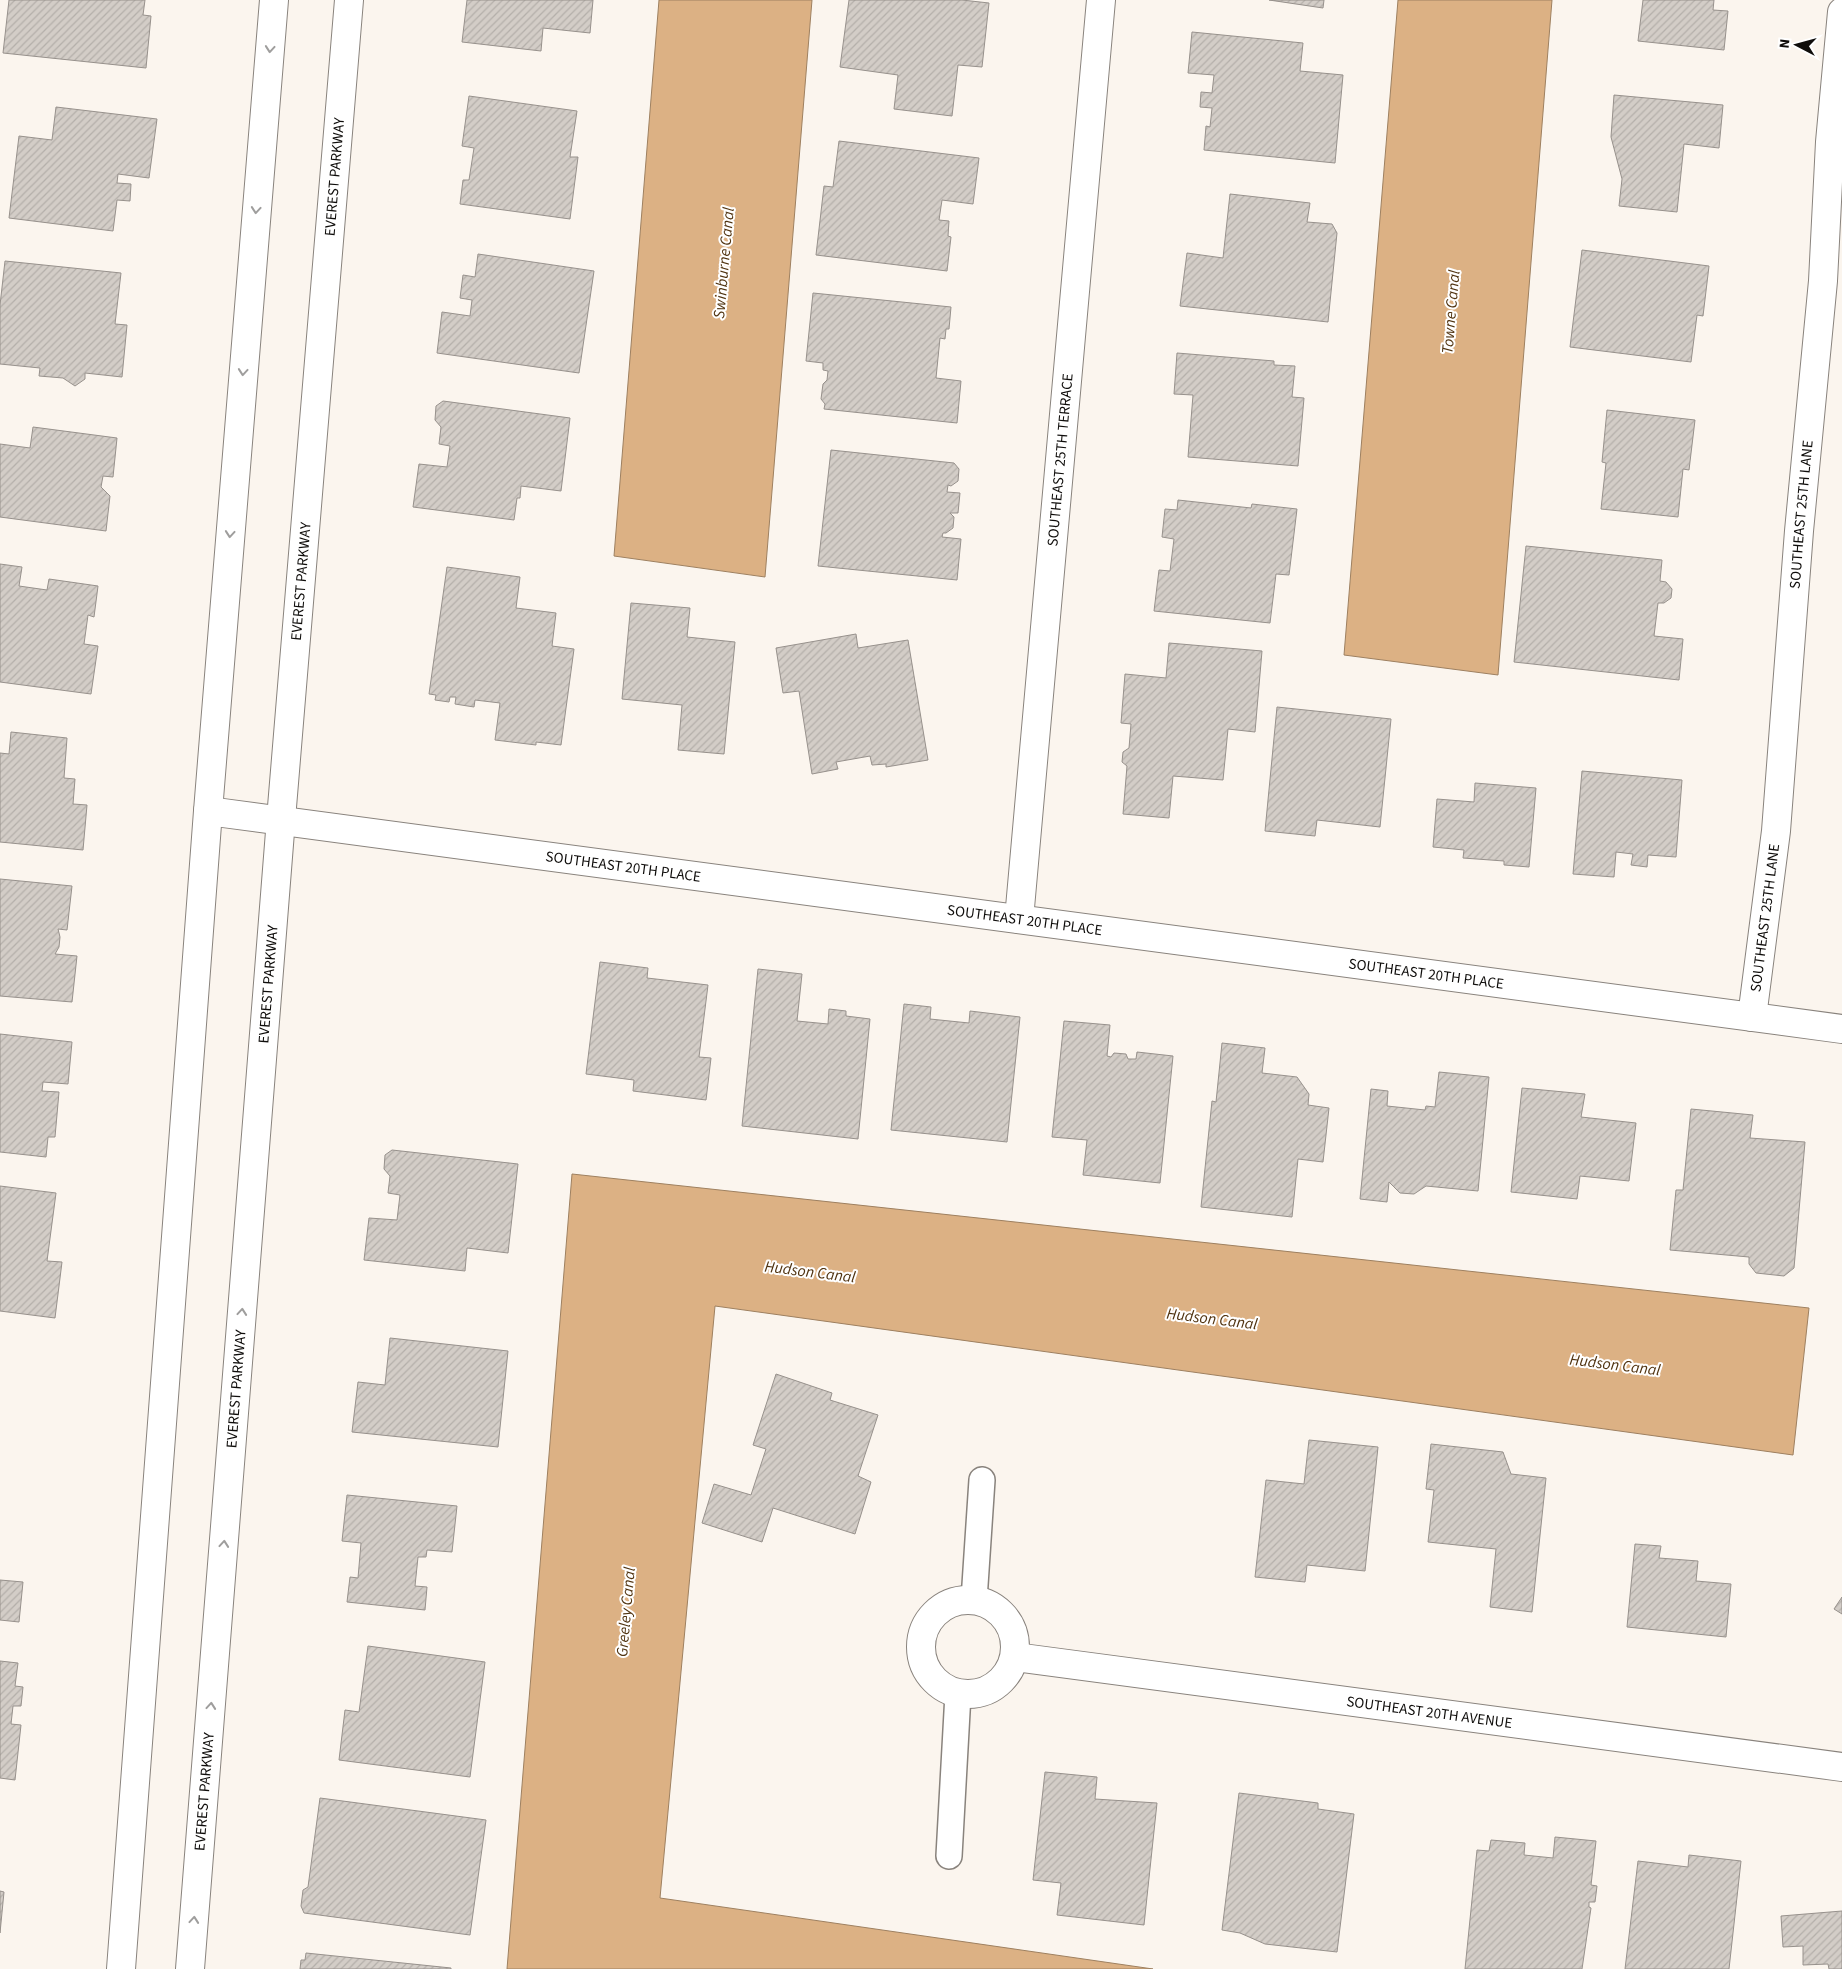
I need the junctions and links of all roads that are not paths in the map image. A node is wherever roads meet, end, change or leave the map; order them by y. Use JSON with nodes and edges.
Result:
{"nodes":[{"id":1,"x":274,"y":0,"type":"edge"},
{"id":2,"x":349,"y":0,"type":"edge"},
{"id":3,"x":1101,"y":0,"type":"edge"},
{"id":4,"x":1842,"y":12,"type":"edge"},
{"id":5,"x":1832,"y":281,"type":"edge"},
{"id":6,"x":208,"y":810,"type":"junction"},
{"id":7,"x":281,"y":820,"type":"junction"},
{"id":8,"x":1019,"y":919,"type":"junction"},
{"id":9,"x":1752,"y":1017,"type":"junction"},
{"id":10,"x":1842,"y":1029,"type":"edge"},
{"id":11,"x":982,"y":1480,"type":"dead end"},
{"id":12,"x":974,"y":1600,"type":"junction"},
{"id":13,"x":1015,"y":1657,"type":"junction"},
{"id":14,"x":958,"y":1694,"type":"junction"},
{"id":15,"x":1842,"y":1767,"type":"edge"},
{"id":16,"x":948,"y":1856,"type":"dead end"},
{"id":17,"x":121,"y":1969,"type":"edge"},
{"id":18,"x":190,"y":1969,"type":"edge"}],
"edges":[{"from":1,"to":6,"type":"street","one_way":true},
{"from":2,"to":7,"type":"street","name":"EVEREST PARKWAY"},
{"from":3,"to":8,"type":"street","name":"SOUTHEAST 25TH TERRACE"},
{"from":4,"to":5,"type":"street","name":"SOUTHEAST 25TH LANE"},
{"from":5,"to":9,"type":"street","name":"SOUTHEAST 25TH LANE"},
{"from":6,"to":7,"type":"street","name":"SOUTHEAST 20TH PLACE"},
{"from":6,"to":17,"type":"street"},
{"from":7,"to":8,"type":"street","name":"SOUTHEAST 20TH PLACE"},
{"from":18,"to":7,"type":"street","name":"EVEREST PARKWAY","one_way":true},
{"from":8,"to":9,"type":"street","name":"SOUTHEAST 20TH PLACE"},
{"from":9,"to":10,"type":"street","name":"SOUTHEAST 20TH PLACE"},
{"from":11,"to":12,"type":"lane"},
{"from":12,"to":13,"type":"street"},
{"from":12,"to":14,"type":"street"},
{"from":13,"to":14,"type":"street"},
{"from":13,"to":15,"type":"street","name":"SOUTHEAST 20TH AVENUE"},
{"from":14,"to":16,"type":"lane"}]}
